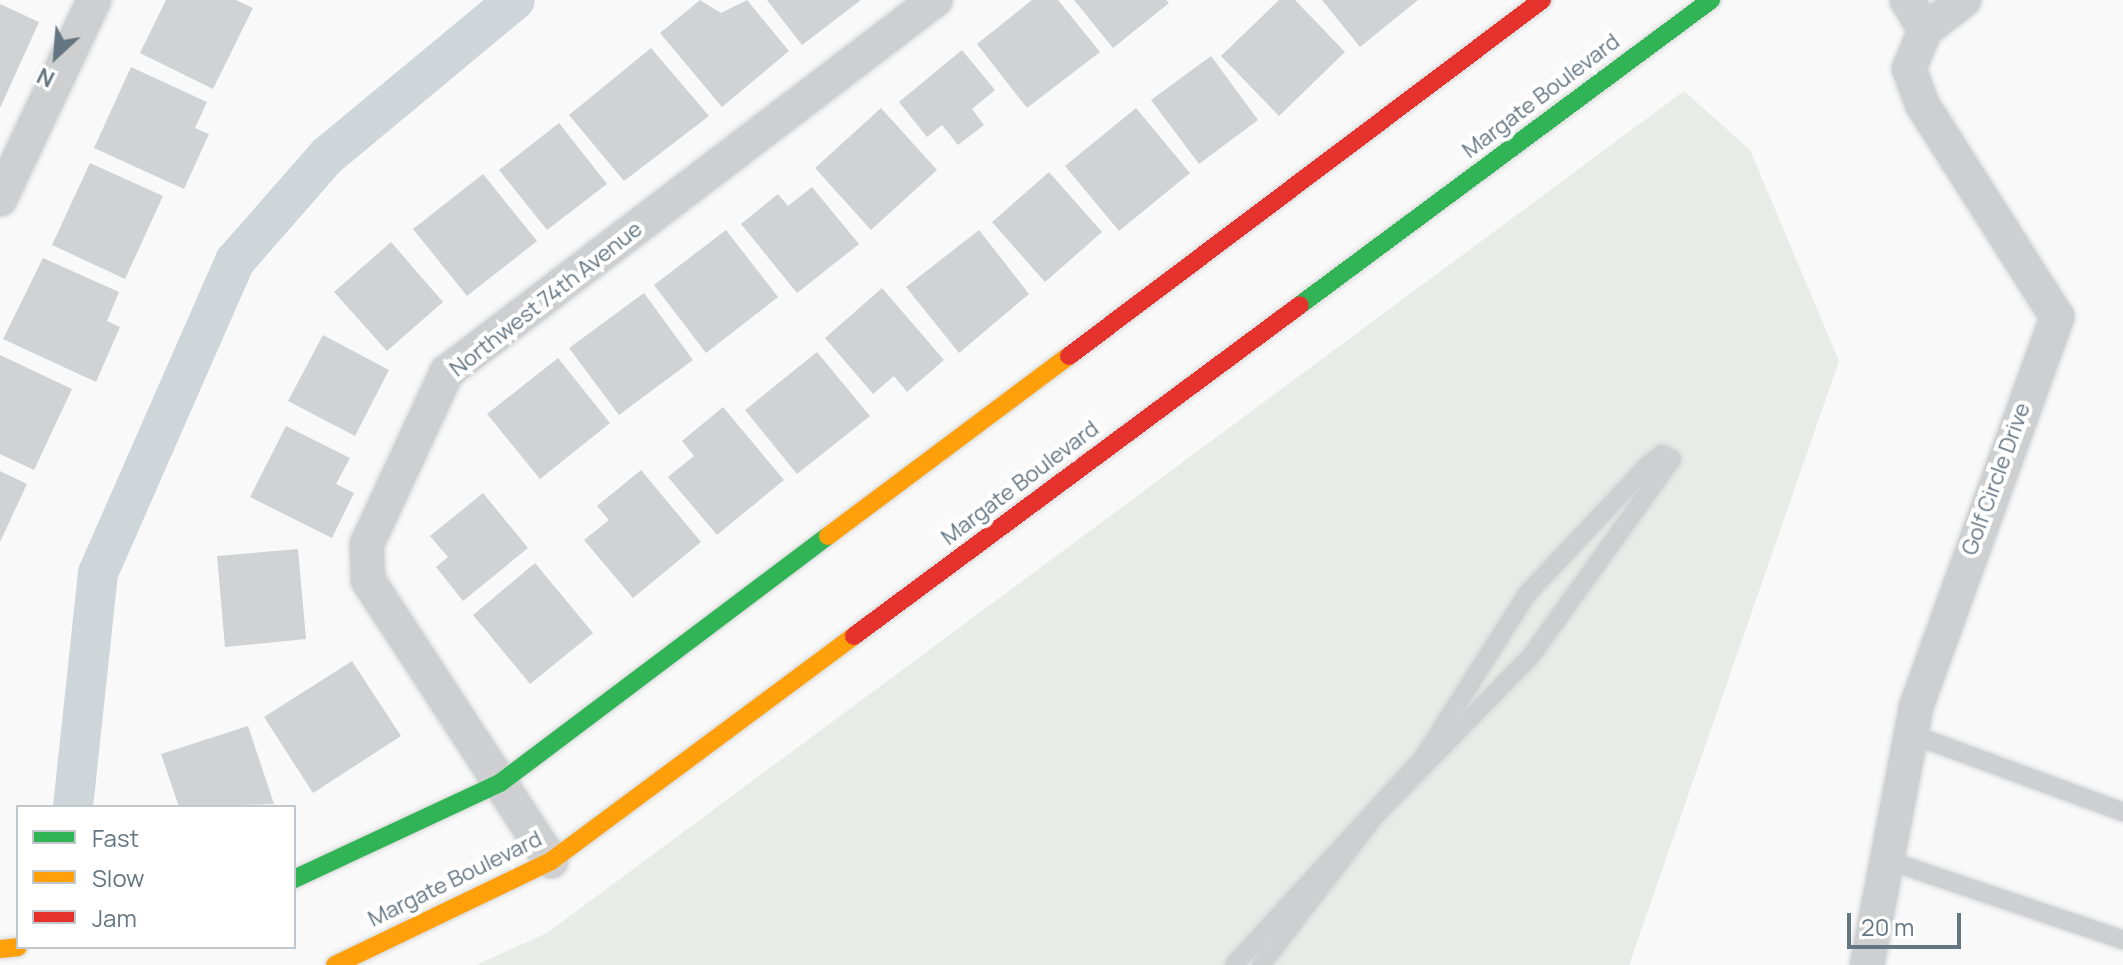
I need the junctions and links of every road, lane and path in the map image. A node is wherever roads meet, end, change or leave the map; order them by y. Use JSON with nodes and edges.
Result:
{"nodes":[{"id":1,"x":94,"y":0,"type":"edge"},
{"id":2,"x":935,"y":0,"type":"edge"},
{"id":3,"x":1542,"y":0,"type":"edge"},
{"id":4,"x":1711,"y":0,"type":"edge"},
{"id":5,"x":1907,"y":0,"type":"edge"},
{"id":6,"x":1964,"y":0,"type":"edge"},
{"id":7,"x":1925,"y":30,"type":"junction"},
{"id":8,"x":0,"y":199,"type":"edge"},
{"id":9,"x":1911,"y":734,"type":"junction"},
{"id":10,"x":500,"y":783,"type":"junction"},
{"id":11,"x":2123,"y":812,"type":"edge"},
{"id":12,"x":1887,"y":860,"type":"junction"},
{"id":13,"x":551,"y":861,"type":"junction"},
{"id":14,"x":296,"y":878,"type":"edge"},
{"id":15,"x":2123,"y":940,"type":"edge"},
{"id":16,"x":335,"y":965,"type":"edge"},
{"id":17,"x":1234,"y":965,"type":"edge"},
{"id":18,"x":1261,"y":965,"type":"edge"},
{"id":19,"x":1868,"y":965,"type":"edge"}],
"edges":[{"from":1,"to":8,"type":"street"},
{"from":2,"to":10,"type":"street","name":"Northwest 74th Avenue"},
{"from":3,"to":10,"type":"street"},
{"from":4,"to":13,"type":"street","name":"Margate Boulevard"},
{"from":5,"to":7,"type":"street"},
{"from":6,"to":7,"type":"street"},
{"from":7,"to":9,"type":"street","name":"Golf Circle Drive"},
{"from":9,"to":11,"type":"lane"},
{"from":9,"to":12,"type":"street","name":"Golf Circle Drive"},
{"from":10,"to":13,"type":"street","name":"Northwest 74th Avenue"},
{"from":10,"to":14,"type":"street"},
{"from":12,"to":15,"type":"lane"},
{"from":12,"to":19,"type":"street","name":"Golf Circle Drive"},
{"from":13,"to":16,"type":"street","name":"Margate Boulevard"},
{"from":17,"to":18,"type":"lane"}]}
